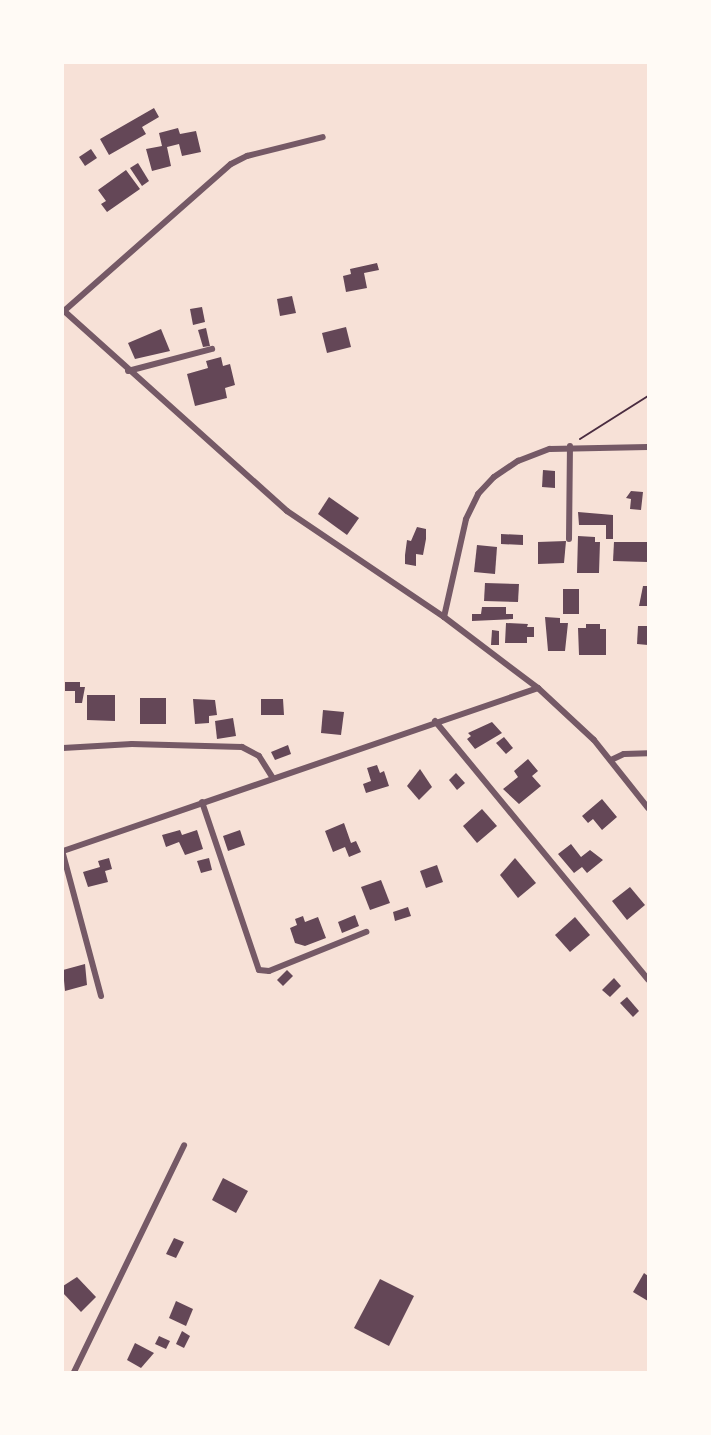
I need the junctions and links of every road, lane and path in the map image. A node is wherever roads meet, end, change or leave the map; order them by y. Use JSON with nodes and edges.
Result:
{"nodes":[{"id":1,"x":323,"y":137,"type":"dead end"},
{"id":2,"x":64,"y":311,"type":"edge"},
{"id":3,"x":212,"y":349,"type":"dead end"},
{"id":4,"x":128,"y":371,"type":"junction"},
{"id":5,"x":648,"y":396,"type":"edge"},
{"id":6,"x":570,"y":446,"type":"junction"},
{"id":7,"x":648,"y":447,"type":"edge"},
{"id":8,"x":569,"y":539,"type":"dead end"},
{"id":9,"x":444,"y":617,"type":"junction"},
{"id":10,"x":538,"y":688,"type":"junction"},
{"id":11,"x":435,"y":721,"type":"junction"},
{"id":12,"x":63,"y":748,"type":"edge"},
{"id":13,"x":648,"y":753,"type":"edge"},
{"id":14,"x":611,"y":760,"type":"junction"},
{"id":15,"x":272,"y":777,"type":"junction"},
{"id":16,"x":202,"y":802,"type":"junction"},
{"id":17,"x":648,"y":808,"type":"edge"},
{"id":18,"x":63,"y":853,"type":"edge"},
{"id":19,"x":366,"y":932,"type":"dead end"},
{"id":20,"x":648,"y":979,"type":"edge"},
{"id":21,"x":100,"y":996,"type":"dead end"},
{"id":22,"x":184,"y":1145,"type":"dead end"},
{"id":23,"x":74,"y":1372,"type":"edge"}],
"edges":[{"from":1,"to":2,"type":"street"},
{"from":2,"to":4,"type":"street"},
{"from":3,"to":4,"type":"street"},
{"from":4,"to":9,"type":"street"},
{"from":5,"to":6,"type":"path"},
{"from":6,"to":7,"type":"street"},
{"from":6,"to":8,"type":"street"},
{"from":6,"to":9,"type":"street"},
{"from":9,"to":10,"type":"street"},
{"from":10,"to":11,"type":"street"},
{"from":10,"to":14,"type":"street"},
{"from":11,"to":15,"type":"street"},
{"from":11,"to":20,"type":"street"},
{"from":12,"to":15,"type":"street"},
{"from":13,"to":14,"type":"street"},
{"from":14,"to":17,"type":"street"},
{"from":15,"to":16,"type":"street"},
{"from":16,"to":18,"type":"street"},
{"from":16,"to":19,"type":"street"},
{"from":18,"to":21,"type":"street"},
{"from":22,"to":23,"type":"street"}]}
